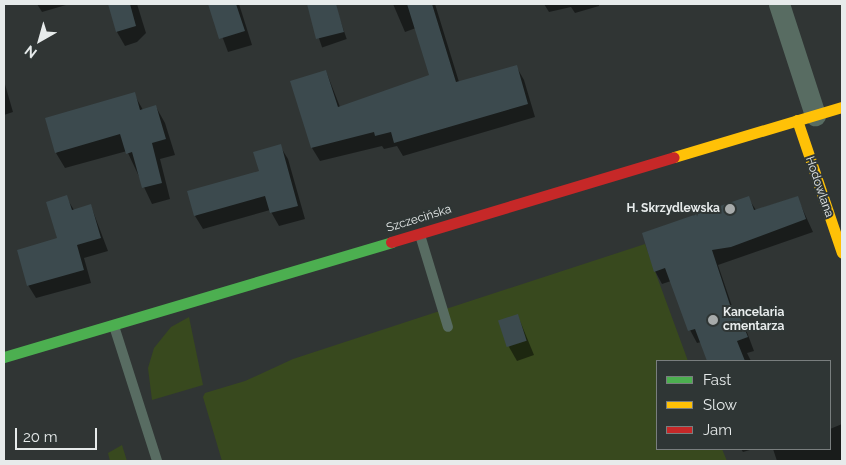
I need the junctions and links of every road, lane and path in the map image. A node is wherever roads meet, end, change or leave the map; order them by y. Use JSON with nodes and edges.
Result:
{"nodes":[{"id":1,"x":778,"y":4,"type":"edge"},
{"id":2,"x":842,"y":107,"type":"edge"},
{"id":3,"x":806,"y":118,"type":"junction"},
{"id":4,"x":420,"y":234,"type":"junction"},
{"id":5,"x":842,"y":253,"type":"edge"},
{"id":6,"x":114,"y":325,"type":"junction"},
{"id":7,"x":448,"y":327,"type":"dead end"},
{"id":8,"x":4,"y":358,"type":"edge"},
{"id":9,"x":157,"y":459,"type":"edge"}],
"edges":[{"from":1,"to":3,"type":"street","name":"Hodowlana"},
{"from":2,"to":3,"type":"main road","name":"Szczecińska"},
{"from":3,"to":4,"type":"main road","name":"Szczecińska"},
{"from":3,"to":5,"type":"main road","name":"Hodowlana"},
{"from":4,"to":6,"type":"main road","name":"Szczecińska"},
{"from":4,"to":7,"type":"lane"},
{"from":6,"to":8,"type":"main road","name":"Szczecińska"},
{"from":6,"to":9,"type":"lane"}]}
